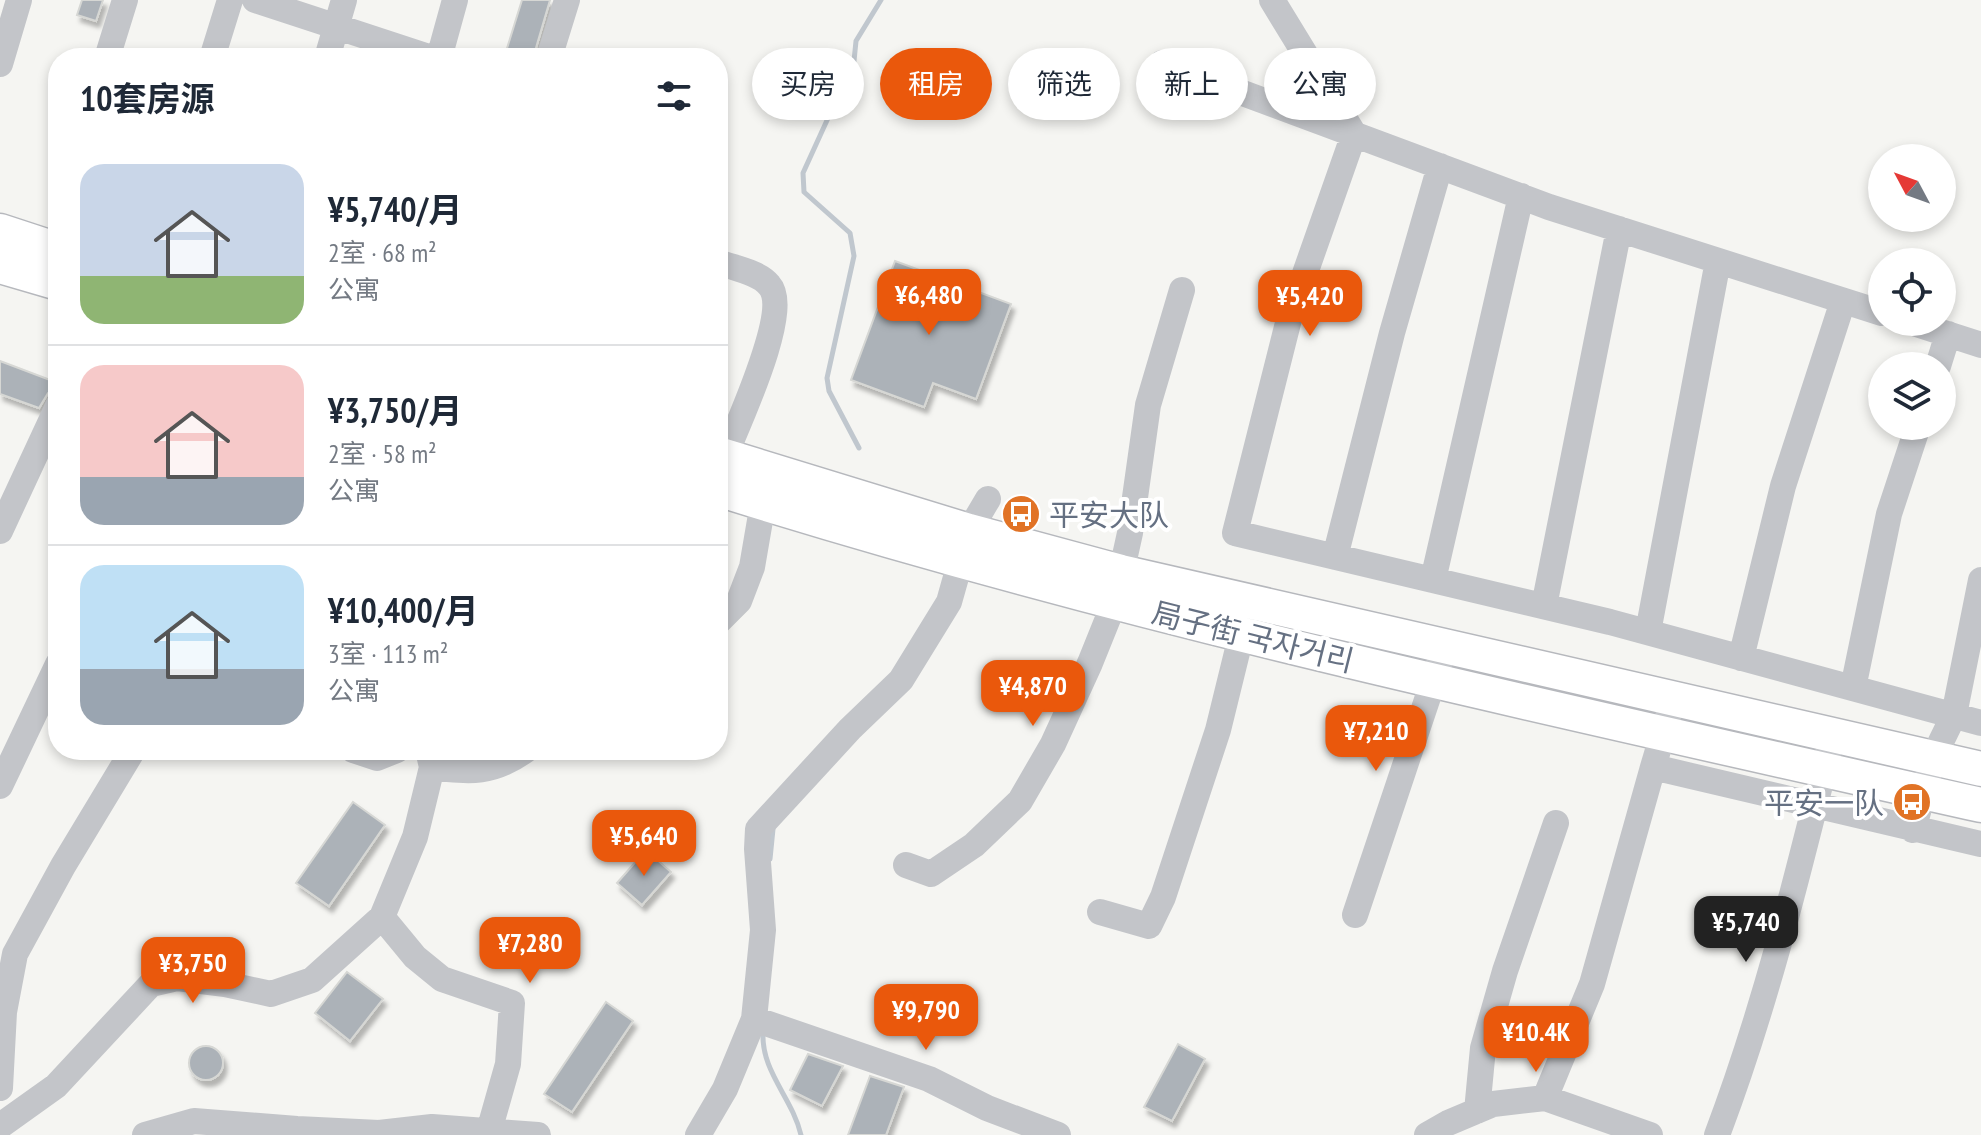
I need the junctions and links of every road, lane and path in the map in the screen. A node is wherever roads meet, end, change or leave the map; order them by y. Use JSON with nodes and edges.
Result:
{"nodes":[{"id":1,"x":19,"y":0,"type":"edge"},
{"id":2,"x":125,"y":0,"type":"edge"},
{"id":3,"x":230,"y":0,"type":"edge"},
{"id":4,"x":255,"y":0,"type":"edge"},
{"id":5,"x":344,"y":0,"type":"edge"},
{"id":6,"x":455,"y":0,"type":"edge"},
{"id":7,"x":567,"y":0,"type":"edge"},
{"id":8,"x":1272,"y":0,"type":"edge"},
{"id":9,"x":337,"y":27,"type":"junction"},
{"id":10,"x":110,"y":48,"type":"edge"},
{"id":11,"x":215,"y":48,"type":"edge"},
{"id":12,"x":330,"y":48,"type":"edge"},
{"id":13,"x":401,"y":48,"type":"edge"},
{"id":14,"x":442,"y":48,"type":"edge"},
{"id":15,"x":552,"y":48,"type":"edge"},
{"id":16,"x":0,"y":64,"type":"edge"},
{"id":17,"x":1248,"y":95,"type":"edge"},
{"id":18,"x":1354,"y":134,"type":"junction"},
{"id":19,"x":1440,"y":166,"type":"junction"},
{"id":20,"x":1521,"y":196,"type":"junction"},
{"id":21,"x":1619,"y":229,"type":"junction"},
{"id":22,"x":0,"y":231,"type":"edge"},
{"id":23,"x":48,"y":247,"type":"edge"},
{"id":24,"x":1718,"y":261,"type":"junction"},
{"id":25,"x":728,"y":266,"type":"edge"},
{"id":26,"x":2,"y":271,"type":"edge"},
{"id":27,"x":48,"y":281,"type":"edge"},
{"id":28,"x":1182,"y":290,"type":"dead end"},
{"id":29,"x":1843,"y":301,"type":"junction"},
{"id":30,"x":1868,"y":309,"type":"edge"},
{"id":31,"x":1954,"y":336,"type":"edge"},
{"id":32,"x":1981,"y":345,"type":"edge"},
{"id":33,"x":48,"y":428,"type":"edge"},
{"id":34,"x":1913,"y":440,"type":"edge"},
{"id":35,"x":728,"y":446,"type":"edge"},
{"id":36,"x":728,"y":469,"type":"edge"},
{"id":37,"x":728,"y":473,"type":"edge"},
{"id":38,"x":988,"y":499,"type":"dead end"},
{"id":39,"x":763,"y":503,"type":"junction"},
{"id":40,"x":0,"y":531,"type":"edge"},
{"id":41,"x":965,"y":546,"type":"junction"},
{"id":42,"x":1335,"y":557,"type":"junction"},
{"id":43,"x":1433,"y":580,"type":"junction"},
{"id":44,"x":1981,"y":580,"type":"edge"},
{"id":45,"x":1118,"y":586,"type":"junction"},
{"id":46,"x":1544,"y":606,"type":"junction"},
{"id":47,"x":728,"y":612,"type":"edge"},
{"id":48,"x":1246,"y":617,"type":"junction"},
{"id":49,"x":1648,"y":632,"type":"junction"},
{"id":50,"x":1444,"y":646,"type":"junction"},
{"id":51,"x":1741,"y":658,"type":"junction"},
{"id":52,"x":1433,"y":681,"type":"junction"},
{"id":53,"x":48,"y":685,"type":"edge"},
{"id":54,"x":1853,"y":688,"type":"junction"},
{"id":55,"x":1673,"y":697,"type":"junction"},
{"id":56,"x":1954,"y":715,"type":"junction"},
{"id":57,"x":1981,"y":723,"type":"edge"},
{"id":58,"x":1664,"y":733,"type":"junction"},
{"id":59,"x":1833,"y":734,"type":"junction"},
{"id":60,"x":1933,"y":758,"type":"junction"},
{"id":61,"x":127,"y":760,"type":"edge"},
{"id":62,"x":430,"y":760,"type":"edge"},
{"id":63,"x":436,"y":760,"type":"edge"},
{"id":64,"x":512,"y":760,"type":"edge"},
{"id":65,"x":1653,"y":767,"type":"junction"},
{"id":66,"x":1981,"y":769,"type":"edge"},
{"id":67,"x":1824,"y":770,"type":"junction"},
{"id":68,"x":0,"y":786,"type":"edge"},
{"id":69,"x":1922,"y":792,"type":"junction"},
{"id":70,"x":1981,"y":805,"type":"edge"},
{"id":71,"x":1816,"y":806,"type":"junction"},
{"id":72,"x":1556,"y":823,"type":"dead end"},
{"id":73,"x":1913,"y":830,"type":"junction"},
{"id":74,"x":1981,"y":844,"type":"edge"},
{"id":75,"x":906,"y":865,"type":"dead end"},
{"id":76,"x":1100,"y":912,"type":"dead end"},
{"id":77,"x":1355,"y":915,"type":"dead end"},
{"id":78,"x":382,"y":917,"type":"junction"},
{"id":79,"x":3,"y":997,"type":"edge"},
{"id":80,"x":762,"y":1021,"type":"junction"},
{"id":81,"x":0,"y":1088,"type":"edge"},
{"id":82,"x":1545,"y":1098,"type":"junction"},
{"id":83,"x":1477,"y":1111,"type":"junction"},
{"id":84,"x":0,"y":1127,"type":"edge"},
{"id":85,"x":489,"y":1131,"type":"junction"},
{"id":86,"x":19,"y":1135,"type":"edge"},
{"id":87,"x":145,"y":1135,"type":"edge"},
{"id":88,"x":538,"y":1135,"type":"edge"},
{"id":89,"x":698,"y":1135,"type":"edge"},
{"id":90,"x":1058,"y":1135,"type":"edge"},
{"id":91,"x":1427,"y":1135,"type":"edge"},
{"id":92,"x":1650,"y":1135,"type":"edge"},
{"id":93,"x":1717,"y":1135,"type":"edge"}],
"edges":[{"from":1,"to":16,"type":"street"},
{"from":2,"to":10,"type":"street"},
{"from":3,"to":11,"type":"street"},
{"from":4,"to":9,"type":"street"},
{"from":5,"to":9,"type":"street"},
{"from":6,"to":14,"type":"street"},
{"from":7,"to":15,"type":"street"},
{"from":8,"to":18,"type":"street"},
{"from":9,"to":12,"type":"street"},
{"from":9,"to":13,"type":"street"},
{"from":17,"to":18,"type":"street"},
{"from":18,"to":19,"type":"street"},
{"from":18,"to":42,"type":"street"},
{"from":19,"to":20,"type":"street"},
{"from":19,"to":42,"type":"street"},
{"from":20,"to":21,"type":"street"},
{"from":20,"to":43,"type":"street"},
{"from":21,"to":24,"type":"street"},
{"from":21,"to":46,"type":"street"},
{"from":22,"to":23,"type":"main road"},
{"from":24,"to":29,"type":"street"},
{"from":24,"to":49,"type":"street"},
{"from":25,"to":35,"type":"street"},
{"from":26,"to":27,"type":"main road"},
{"from":28,"to":45,"type":"street"},
{"from":29,"to":30,"type":"street"},
{"from":29,"to":51,"type":"street"},
{"from":31,"to":32,"type":"street"},
{"from":33,"to":40,"type":"street"},
{"from":34,"to":54,"type":"street"},
{"from":36,"to":41,"type":"main road","name":"局子街 국자거리"},
{"from":37,"to":39,"type":"main road","name":"局子街 국자거리"},
{"from":38,"to":41,"type":"street"},
{"from":39,"to":41,"type":"main road","name":"局子街 국자거리"},
{"from":39,"to":47,"type":"street"},
{"from":41,"to":45,"type":"main road","name":"局子街 국자거리"},
{"from":41,"to":80,"type":"street"},
{"from":42,"to":43,"type":"street"},
{"from":43,"to":46,"type":"street"},
{"from":44,"to":56,"type":"street"},
{"from":45,"to":48,"type":"main road","name":"局子街 국자거리"},
{"from":45,"to":75,"type":"street"},
{"from":46,"to":49,"type":"street"},
{"from":48,"to":50,"type":"main road","name":"局子街 국자거리"},
{"from":48,"to":52,"type":"main road","name":"局子街 국자거리"},
{"from":48,"to":76,"type":"street"},
{"from":49,"to":51,"type":"street"},
{"from":50,"to":52,"type":"street"},
{"from":50,"to":55,"type":"main road","name":"局子街 국자거리"},
{"from":51,"to":54,"type":"street"},
{"from":52,"to":58,"type":"main road","name":"局子街 국자거리"},
{"from":52,"to":77,"type":"street"},
{"from":53,"to":68,"type":"street"},
{"from":54,"to":56,"type":"street"},
{"from":55,"to":58,"type":"street"},
{"from":55,"to":59,"type":"main road","name":"局子街 국자거리"},
{"from":56,"to":57,"type":"street"},
{"from":56,"to":60,"type":"street"},
{"from":58,"to":65,"type":"street"},
{"from":58,"to":67,"type":"main road","name":"局子街 국자거리"},
{"from":59,"to":60,"type":"main road","name":"局子街 국자거리"},
{"from":59,"to":67,"type":"street"},
{"from":60,"to":66,"type":"main road","name":"局子街 국자거리"},
{"from":60,"to":69,"type":"street"},
{"from":61,"to":79,"type":"street"},
{"from":62,"to":78,"type":"street"},
{"from":63,"to":64,"type":"street"},
{"from":65,"to":71,"type":"street"},
{"from":65,"to":82,"type":"street"},
{"from":67,"to":69,"type":"main road","name":"局子街 국자거리"},
{"from":67,"to":71,"type":"street"},
{"from":69,"to":70,"type":"main road","name":"局子街 국자거리"},
{"from":69,"to":73,"type":"street"},
{"from":71,"to":73,"type":"street"},
{"from":71,"to":93,"type":"street"},
{"from":72,"to":83,"type":"street"},
{"from":73,"to":74,"type":"street"},
{"from":78,"to":84,"type":"street"},
{"from":78,"to":85,"type":"street"},
{"from":79,"to":81,"type":"street"},
{"from":80,"to":89,"type":"street"},
{"from":80,"to":90,"type":"street"},
{"from":82,"to":83,"type":"street"},
{"from":82,"to":92,"type":"street"},
{"from":83,"to":91,"type":"street"},
{"from":84,"to":86,"type":"street"},
{"from":85,"to":87,"type":"street"},
{"from":85,"to":88,"type":"street"}]}
